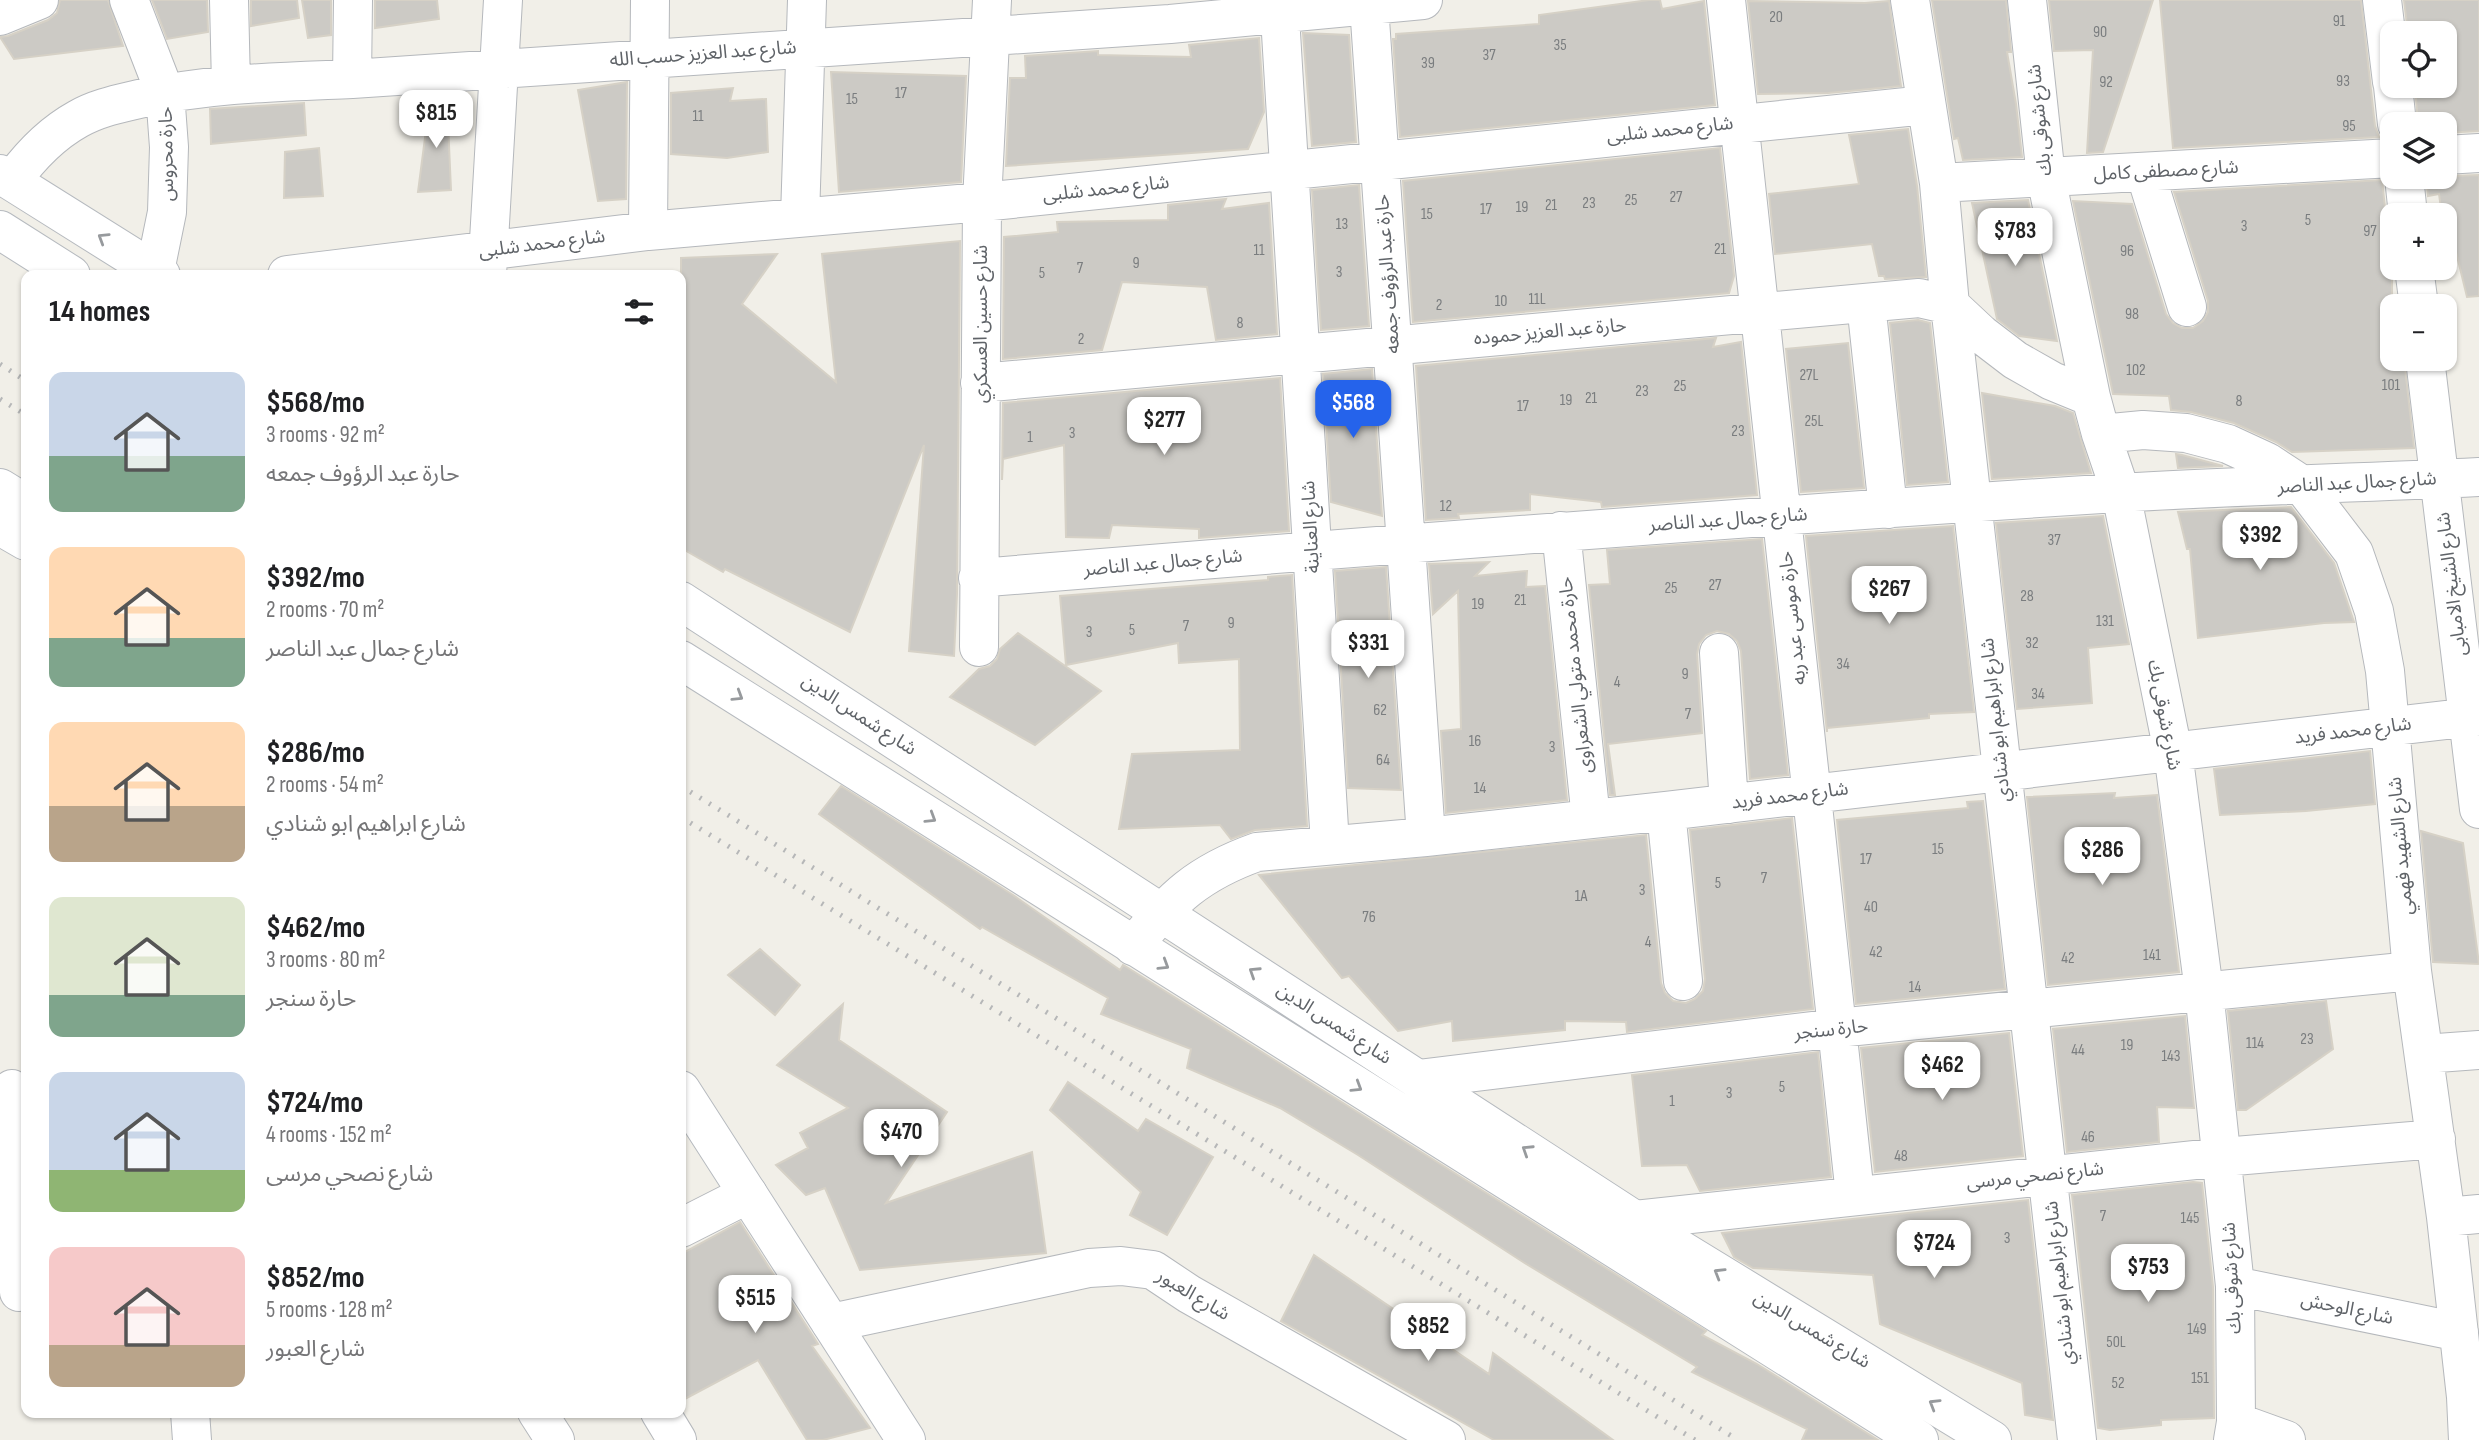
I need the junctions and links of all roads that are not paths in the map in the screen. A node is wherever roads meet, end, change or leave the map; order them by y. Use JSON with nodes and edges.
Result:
{"nodes":[{"id":1,"x":38,"y":0,"type":"edge"},
{"id":2,"x":129,"y":0,"type":"edge"},
{"id":3,"x":229,"y":0,"type":"edge"},
{"id":4,"x":353,"y":0,"type":"edge"},
{"id":5,"x":503,"y":0,"type":"edge"},
{"id":6,"x":650,"y":0,"type":"edge"},
{"id":7,"x":807,"y":0,"type":"edge"},
{"id":8,"x":1423,"y":0,"type":"edge"},
{"id":9,"x":1726,"y":0,"type":"edge"},
{"id":10,"x":1910,"y":0,"type":"edge"},
{"id":11,"x":2027,"y":0,"type":"edge"},
{"id":12,"x":2382,"y":0,"type":"edge"},
{"id":13,"x":1369,"y":5,"type":"junction"},
{"id":14,"x":1279,"y":7,"type":"edge"},
{"id":15,"x":1170,"y":12,"type":"edge"},
{"id":16,"x":0,"y":16,"type":"edge"},
{"id":17,"x":991,"y":18,"type":"edge"},
{"id":18,"x":2385,"y":21,"type":"edge"},
{"id":19,"x":806,"y":47,"type":"junction"},
{"id":20,"x":649,"y":58,"type":"junction"},
{"id":21,"x":499,"y":68,"type":"junction"},
{"id":22,"x":352,"y":79,"type":"junction"},
{"id":23,"x":231,"y":85,"type":"junction"},
{"id":24,"x":165,"y":93,"type":"junction"},
{"id":25,"x":1926,"y":105,"type":"junction"},
{"id":26,"x":1740,"y":123,"type":"junction"},
{"id":27,"x":2479,"y":153,"type":"edge"},
{"id":28,"x":2457,"y":154,"type":"edge"},
{"id":29,"x":2380,"y":159,"type":"edge"},
{"id":30,"x":1380,"y":160,"type":"junction"},
{"id":31,"x":1289,"y":170,"type":"junction"},
{"id":32,"x":2145,"y":172,"type":"junction"},
{"id":33,"x":6,"y":177,"type":"edge"},
{"id":34,"x":2046,"y":177,"type":"junction"},
{"id":35,"x":1939,"y":183,"type":"junction"},
{"id":36,"x":982,"y":202,"type":"junction"},
{"id":37,"x":800,"y":217,"type":"junction"},
{"id":38,"x":1,"y":226,"type":"edge"},
{"id":39,"x":648,"y":231,"type":"junction"},
{"id":40,"x":487,"y":263,"type":"edge"},
{"id":41,"x":64,"y":270,"type":"edge"},
{"id":42,"x":153,"y":270,"type":"edge"},
{"id":43,"x":158,"y":270,"type":"edge"},
{"id":44,"x":370,"y":270,"type":"edge"},
{"id":45,"x":1866,"y":303,"type":"junction"},
{"id":46,"x":1950,"y":305,"type":"junction"},
{"id":47,"x":2187,"y":307,"type":"dead end"},
{"id":48,"x":1760,"y":314,"type":"junction"},
{"id":49,"x":1392,"y":345,"type":"junction"},
{"id":50,"x":1300,"y":354,"type":"junction"},
{"id":51,"x":2426,"y":371,"type":"edge"},
{"id":52,"x":980,"y":383,"type":"junction"},
{"id":53,"x":2091,"y":397,"type":"junction"},
{"id":54,"x":2101,"y":435,"type":"junction"},
{"id":55,"x":2479,"y":477,"type":"edge"},
{"id":56,"x":2439,"y":479,"type":"junction"},
{"id":57,"x":2302,"y":485,"type":"junction"},
{"id":58,"x":0,"y":488,"type":"edge"},
{"id":59,"x":2121,"y":493,"type":"junction"},
{"id":60,"x":21,"y":501,"type":"edge"},
{"id":61,"x":1974,"y":503,"type":"junction"},
{"id":62,"x":1888,"y":509,"type":"junction"},
{"id":63,"x":1781,"y":516,"type":"junction"},
{"id":64,"x":0,"y":526,"type":"edge"},
{"id":65,"x":1561,"y":531,"type":"junction"},
{"id":66,"x":21,"y":538,"type":"edge"},
{"id":67,"x":1406,"y":544,"type":"junction"},
{"id":68,"x":1312,"y":551,"type":"junction"},
{"id":69,"x":978,"y":578,"type":"junction"},
{"id":70,"x":686,"y":604,"type":"edge"},
{"id":71,"x":979,"y":647,"type":"dead end"},
{"id":72,"x":1719,"y":653,"type":"dead end"},
{"id":73,"x":686,"y":663,"type":"edge"},
{"id":74,"x":2474,"y":717,"type":"edge"},
{"id":75,"x":2391,"y":726,"type":"junction"},
{"id":76,"x":2173,"y":752,"type":"junction"},
{"id":77,"x":2001,"y":772,"type":"junction"},
{"id":78,"x":1812,"y":793,"type":"junction"},
{"id":79,"x":1728,"y":804,"type":"junction"},
{"id":80,"x":2479,"y":809,"type":"edge"},
{"id":81,"x":1666,"y":811,"type":"junction"},
{"id":82,"x":1591,"y":819,"type":"junction"},
{"id":83,"x":1426,"y":837,"type":"junction"},
{"id":84,"x":1330,"y":845,"type":"junction"},
{"id":85,"x":1161,"y":911,"type":"junction"},
{"id":86,"x":1133,"y":946,"type":"junction"},
{"id":87,"x":2412,"y":971,"type":"junction"},
{"id":88,"x":1683,"y":981,"type":"dead end"},
{"id":89,"x":2204,"y":991,"type":"junction"},
{"id":90,"x":2029,"y":1010,"type":"junction"},
{"id":91,"x":1837,"y":1028,"type":"junction"},
{"id":92,"x":2479,"y":1050,"type":"edge"},
{"id":93,"x":2424,"y":1054,"type":"junction"},
{"id":94,"x":1418,"y":1079,"type":"junction"},
{"id":95,"x":13,"y":1089,"type":"edge"},
{"id":96,"x":686,"y":1098,"type":"edge"},
{"id":97,"x":2436,"y":1139,"type":"junction"},
{"id":98,"x":2222,"y":1157,"type":"junction"},
{"id":99,"x":2048,"y":1175,"type":"junction"},
{"id":100,"x":748,"y":1194,"type":"junction"},
{"id":101,"x":1855,"y":1195,"type":"junction"},
{"id":102,"x":2462,"y":1216,"type":"edge"},
{"id":103,"x":1635,"y":1220,"type":"junction"},
{"id":104,"x":686,"y":1225,"type":"edge"},
{"id":105,"x":2235,"y":1286,"type":"junction"},
{"id":106,"x":15,"y":1292,"type":"edge"},
{"id":107,"x":831,"y":1323,"type":"junction"},
{"id":108,"x":2459,"y":1332,"type":"junction"},
{"id":109,"x":2473,"y":1397,"type":"edge"},
{"id":110,"x":190,"y":1418,"type":"edge"},
{"id":111,"x":541,"y":1418,"type":"edge"},
{"id":112,"x":664,"y":1418,"type":"edge"},
{"id":113,"x":2234,"y":1431,"type":"edge"},
{"id":114,"x":192,"y":1440,"type":"edge"},
{"id":115,"x":555,"y":1440,"type":"edge"},
{"id":116,"x":677,"y":1440,"type":"edge"},
{"id":117,"x":906,"y":1440,"type":"edge"},
{"id":118,"x":1446,"y":1440,"type":"edge"},
{"id":119,"x":1919,"y":1440,"type":"edge"},
{"id":120,"x":1992,"y":1440,"type":"edge"},
{"id":121,"x":2077,"y":1440,"type":"edge"},
{"id":122,"x":2286,"y":1440,"type":"edge"},
{"id":123,"x":2468,"y":1440,"type":"edge"}],
"edges":[{"from":1,"to":16,"type":"street"},
{"from":2,"to":24,"type":"street","name":"حارة محروس"},
{"from":3,"to":23,"type":"street"},
{"from":4,"to":22,"type":"street"},
{"from":5,"to":21,"type":"street"},
{"from":6,"to":20,"type":"street"},
{"from":7,"to":19,"type":"street"},
{"from":8,"to":13,"type":"street","name":"شارع عبد العزيز حسب الله"},
{"from":9,"to":26,"type":"street","name":"حارة موسى عبد ربه"},
{"from":10,"to":25,"type":"street","name":"شارع ابراهيم ابو شنادي"},
{"from":11,"to":34,"type":"street","name":"شارع شوقى بك"},
{"from":12,"to":18,"type":"street"},
{"from":13,"to":14,"type":"street","name":"شارع عبد العزيز حسب الله"},
{"from":13,"to":30,"type":"street","name":"حارة عبد الرؤوف جمعه"},
{"from":14,"to":15,"type":"street","name":"شارع عبد العزيز حسب الله"},
{"from":14,"to":31,"type":"street","name":"شارع العناينة"},
{"from":15,"to":17,"type":"street","name":"شارع عبد العزيز حسب الله"},
{"from":17,"to":19,"type":"street","name":"شارع عبد العزيز حسب الله"},
{"from":17,"to":36,"type":"street","name":"شارع حسين العسكري"},
{"from":19,"to":20,"type":"street","name":"شارع عبد العزيز حسب الله"},
{"from":19,"to":37,"type":"street"},
{"from":20,"to":21,"type":"street","name":"شارع عبد العزيز حسب الله"},
{"from":20,"to":39,"type":"street"},
{"from":21,"to":22,"type":"street","name":"شارع عبد العزيز حسب الله"},
{"from":21,"to":40,"type":"street"},
{"from":22,"to":23,"type":"street","name":"شارع عبد العزيز حسب الله"},
{"from":23,"to":24,"type":"street","name":"شارع عبد العزيز حسب الله"},
{"from":24,"to":33,"type":"street","name":"شارع عبد العزيز حسب الله"},
{"from":24,"to":43,"type":"street","name":"حارة محروس"},
{"from":25,"to":26,"type":"street","name":"شارع محمد شلبى"},
{"from":25,"to":35,"type":"street","name":"شارع ابراهيم ابو شنادي"},
{"from":26,"to":30,"type":"street","name":"شارع محمد شلبى"},
{"from":26,"to":48,"type":"street","name":"حارة موسى عبد ربه"},
{"from":27,"to":28,"type":"street"},
{"from":29,"to":32,"type":"street","name":"شارع مصطفى كامل"},
{"from":30,"to":31,"type":"street","name":"شارع محمد شلبى"},
{"from":30,"to":49,"type":"street","name":"حارة عبد الرؤوف جمعه"},
{"from":31,"to":36,"type":"street","name":"شارع محمد شلبى"},
{"from":31,"to":50,"type":"street","name":"شارع العناينة"},
{"from":32,"to":34,"type":"street","name":"شارع مصطفى كامل"},
{"from":32,"to":47,"type":"street"},
{"from":42,"to":33,"type":"street","one_way":true},
{"from":34,"to":35,"type":"street","name":"شارع مصطفى كامل"},
{"from":34,"to":53,"type":"street","name":"شارع شوقى بك"},
{"from":35,"to":46,"type":"street","name":"شارع ابراهيم ابو شنادي"},
{"from":36,"to":37,"type":"street","name":"شارع محمد شلبى"},
{"from":36,"to":52,"type":"street","name":"شارع حسين العسكري"},
{"from":37,"to":39,"type":"street","name":"شارع محمد شلبى"},
{"from":38,"to":41,"type":"street"},
{"from":39,"to":40,"type":"street","name":"شارع محمد شلبى"},
{"from":40,"to":44,"type":"street","name":"شارع محمد شلبى"},
{"from":45,"to":46,"type":"street","name":"حارة عبد العزيز حموده"},
{"from":45,"to":48,"type":"street","name":"حارة عبد العزيز حموده"},
{"from":45,"to":62,"type":"street"},
{"from":46,"to":53,"type":"street"},
{"from":46,"to":61,"type":"street","name":"شارع ابراهيم ابو شنادي"},
{"from":48,"to":49,"type":"street","name":"حارة عبد العزيز حموده"},
{"from":48,"to":63,"type":"street","name":"حارة موسى عبد ربه"},
{"from":49,"to":50,"type":"street","name":"حارة عبد العزيز حموده"},
{"from":49,"to":67,"type":"street","name":"حارة عبد الرؤوف جمعه"},
{"from":50,"to":52,"type":"street","name":"حارة عبد العزيز حموده"},
{"from":50,"to":68,"type":"street","name":"شارع العناينة"},
{"from":51,"to":56,"type":"street","name":"شارع الشيخ الامبابى"},
{"from":52,"to":69,"type":"street","name":"شارع حسين العسكري"},
{"from":53,"to":54,"type":"street","name":"شارع شوقى بك"},
{"from":54,"to":57,"type":"street","name":"شارع الشهيد فهمي"},
{"from":54,"to":59,"type":"street","name":"شارع شوقى بك"},
{"from":55,"to":56,"type":"street","name":"شارع جمال عبد الناصر"},
{"from":56,"to":57,"type":"street","name":"شارع جمال عبد الناصر"},
{"from":56,"to":74,"type":"street","name":"شارع الشيخ الامبابى"},
{"from":57,"to":59,"type":"street","name":"شارع جمال عبد الناصر"},
{"from":57,"to":75,"type":"street","name":"شارع الشهيد فهمي"},
{"from":58,"to":60,"type":"street"},
{"from":59,"to":61,"type":"street","name":"شارع جمال عبد الناصر"},
{"from":59,"to":76,"type":"street","name":"شارع شوقى بك"},
{"from":61,"to":62,"type":"street","name":"شارع جمال عبد الناصر"},
{"from":61,"to":77,"type":"street","name":"شارع ابراهيم ابو شنادي"},
{"from":62,"to":63,"type":"street","name":"شارع جمال عبد الناصر"},
{"from":63,"to":65,"type":"street","name":"شارع جمال عبد الناصر"},
{"from":63,"to":78,"type":"street","name":"حارة موسى عبد ربه"},
{"from":64,"to":66,"type":"street"},
{"from":65,"to":67,"type":"street","name":"شارع جمال عبد الناصر"},
{"from":65,"to":82,"type":"street","name":"حارة محمد متولي الشعراوى"},
{"from":67,"to":68,"type":"street","name":"شارع جمال عبد الناصر"},
{"from":67,"to":83,"type":"street","name":"حارة عبد الرؤوف جمعه"},
{"from":68,"to":69,"type":"street","name":"شارع جمال عبد الناصر"},
{"from":68,"to":84,"type":"street","name":"شارع العناينة"},
{"from":69,"to":71,"type":"street","name":"شارع حسين العسكري"},
{"from":70,"to":85,"type":"street","name":"شارع شمس الدين"},
{"from":72,"to":79,"type":"street"},
{"from":73,"to":86,"type":"street","name":"شارع شمس الدين","one_way":true},
{"from":74,"to":75,"type":"street","name":"شارع محمد فريد"},
{"from":74,"to":80,"type":"street","name":"شارع الشيخ الامبابى"},
{"from":75,"to":76,"type":"street","name":"شارع محمد فريد"},
{"from":75,"to":87,"type":"street","name":"شارع الشهيد فهمي"},
{"from":76,"to":77,"type":"street","name":"شارع محمد فريد"},
{"from":76,"to":89,"type":"street","name":"شارع شوقى بك"},
{"from":77,"to":78,"type":"street","name":"شارع محمد فريد"},
{"from":77,"to":90,"type":"street","name":"شارع ابراهيم ابو شنادي"},
{"from":78,"to":79,"type":"street","name":"شارع محمد فريد"},
{"from":78,"to":91,"type":"street","name":"حارة موسى عبد ربه"},
{"from":79,"to":81,"type":"street","name":"شارع محمد فريد"},
{"from":81,"to":82,"type":"street","name":"شارع محمد فريد"},
{"from":81,"to":88,"type":"street"},
{"from":82,"to":83,"type":"street","name":"شارع محمد فريد"},
{"from":83,"to":84,"type":"street","name":"شارع محمد فريد"},
{"from":84,"to":85,"type":"street","name":"شارع محمد فريد"},
{"from":85,"to":86,"type":"street","name":"شارع محمد فريد"},
{"from":94,"to":85,"type":"street","name":"شارع شمس الدين","one_way":true},
{"from":86,"to":119,"type":"street","name":"شارع شمس الدين","one_way":true},
{"from":87,"to":89,"type":"street","name":"حارة سنجر"},
{"from":87,"to":93,"type":"street","name":"شارع الشهيد فهمي"},
{"from":89,"to":90,"type":"street","name":"حارة سنجر"},
{"from":89,"to":98,"type":"street","name":"شارع شوقى بك"},
{"from":90,"to":91,"type":"street","name":"حارة سنجر"},
{"from":90,"to":99,"type":"street","name":"شارع ابراهيم ابو شنادي"},
{"from":91,"to":94,"type":"street","name":"حارة سنجر"},
{"from":91,"to":101,"type":"street","name":"حارة موسى عبد ربه"},
{"from":92,"to":93,"type":"street"},
{"from":93,"to":97,"type":"street","name":"شارع الشهيد فهمي"},
{"from":103,"to":94,"type":"street","name":"شارع شمس الدين","one_way":true},
{"from":95,"to":106,"type":"street"},
{"from":96,"to":100,"type":"street"},
{"from":97,"to":98,"type":"street","name":"شارع نصحي مرسى"},
{"from":97,"to":102,"type":"street","name":"شارع الشهيد فهمي"},
{"from":98,"to":99,"type":"street","name":"شارع نصحي مرسى"},
{"from":98,"to":105,"type":"street","name":"شارع شوقى بك"},
{"from":99,"to":101,"type":"street","name":"شارع نصحي مرسى"},
{"from":99,"to":121,"type":"street","name":"شارع ابراهيم ابو شنادي"},
{"from":100,"to":104,"type":"street"},
{"from":100,"to":107,"type":"street"},
{"from":101,"to":103,"type":"street","name":"شارع نصحي مرسى"},
{"from":102,"to":108,"type":"street","name":"شارع الشهيد فهمي"},
{"from":120,"to":103,"type":"street","name":"شارع شمس الدين","one_way":true},
{"from":105,"to":108,"type":"street","name":"شارع الوحش"},
{"from":105,"to":113,"type":"street","name":"شارع شوقى بك"},
{"from":107,"to":117,"type":"street"},
{"from":107,"to":118,"type":"street","name":"شارع العبور"},
{"from":108,"to":109,"type":"street","name":"شارع الشهيد فهمي"},
{"from":109,"to":123,"type":"street","name":"شارع الشهيد فهمي"},
{"from":110,"to":114,"type":"street"},
{"from":111,"to":115,"type":"street"},
{"from":112,"to":116,"type":"street"},
{"from":113,"to":122,"type":"street"}]}
